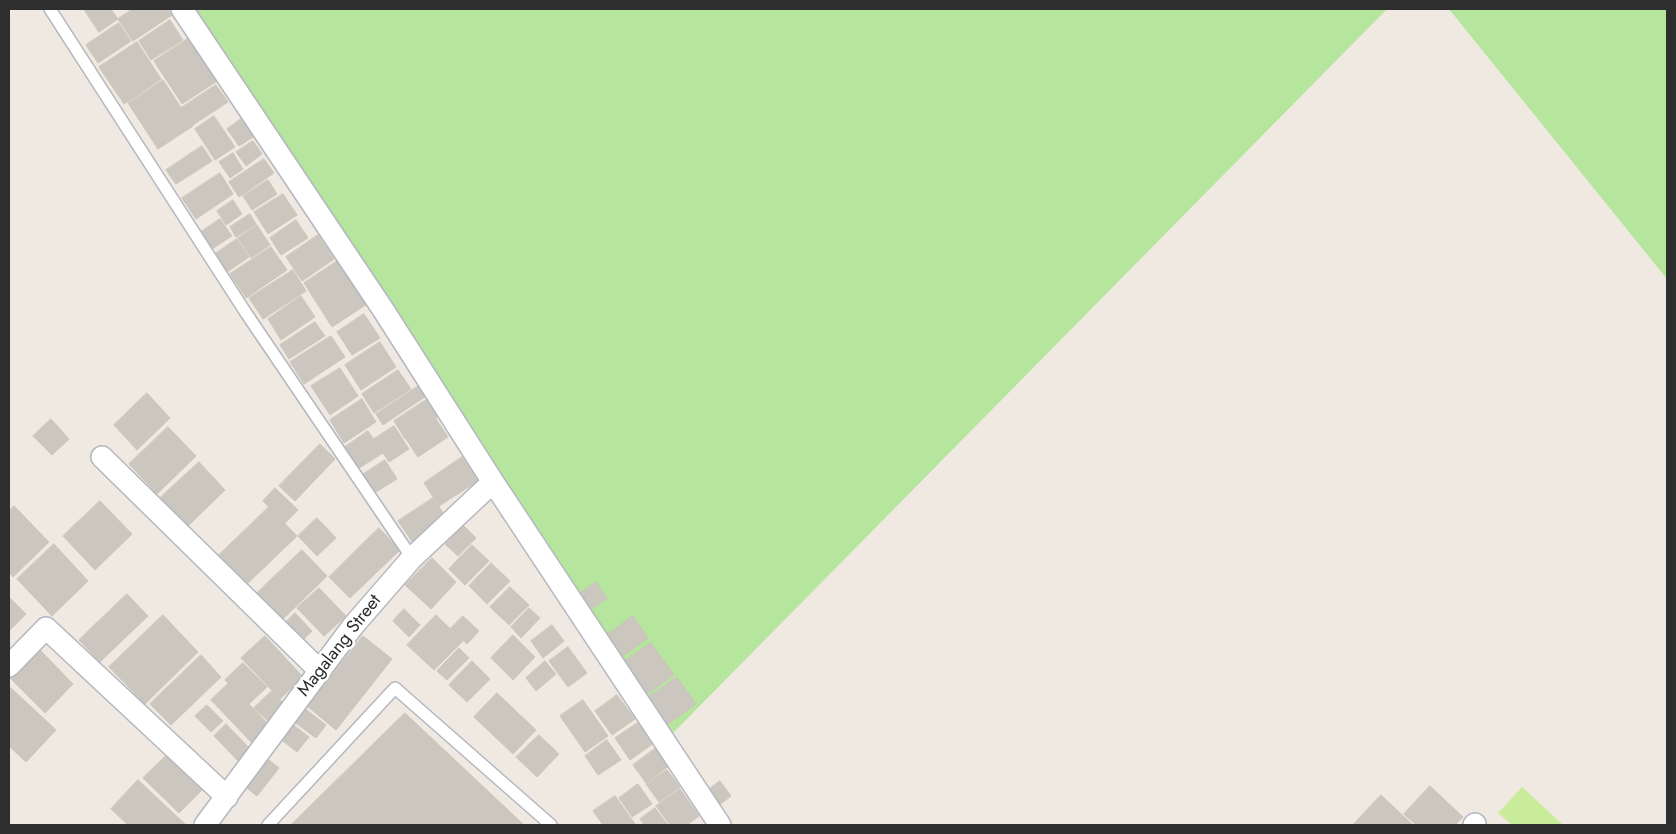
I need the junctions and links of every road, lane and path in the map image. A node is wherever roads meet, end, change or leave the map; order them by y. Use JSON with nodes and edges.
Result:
{"nodes":[{"id":1,"x":50,"y":9,"type":"edge"},
{"id":2,"x":182,"y":9,"type":"edge"},
{"id":3,"x":102,"y":458,"type":"dead end"},
{"id":4,"x":492,"y":482,"type":"junction"},
{"id":5,"x":412,"y":558,"type":"junction"},
{"id":6,"x":9,"y":666,"type":"edge"},
{"id":7,"x":320,"y":671,"type":"junction"},
{"id":8,"x":227,"y":798,"type":"junction"},
{"id":9,"x":205,"y":825,"type":"edge"},
{"id":10,"x":268,"y":825,"type":"edge"},
{"id":11,"x":551,"y":825,"type":"edge"},
{"id":12,"x":720,"y":825,"type":"edge"}],
"edges":[{"from":1,"to":5,"type":"lane"},
{"from":2,"to":4,"type":"street"},
{"from":3,"to":7,"type":"street"},
{"from":4,"to":5,"type":"street","name":"Magalang Street"},
{"from":4,"to":12,"type":"street"},
{"from":5,"to":7,"type":"street","name":"Magalang Street"},
{"from":6,"to":8,"type":"street"},
{"from":7,"to":8,"type":"street","name":"Magalang Street"},
{"from":8,"to":9,"type":"street","name":"Magalang Street"},
{"from":10,"to":11,"type":"lane"}]}
